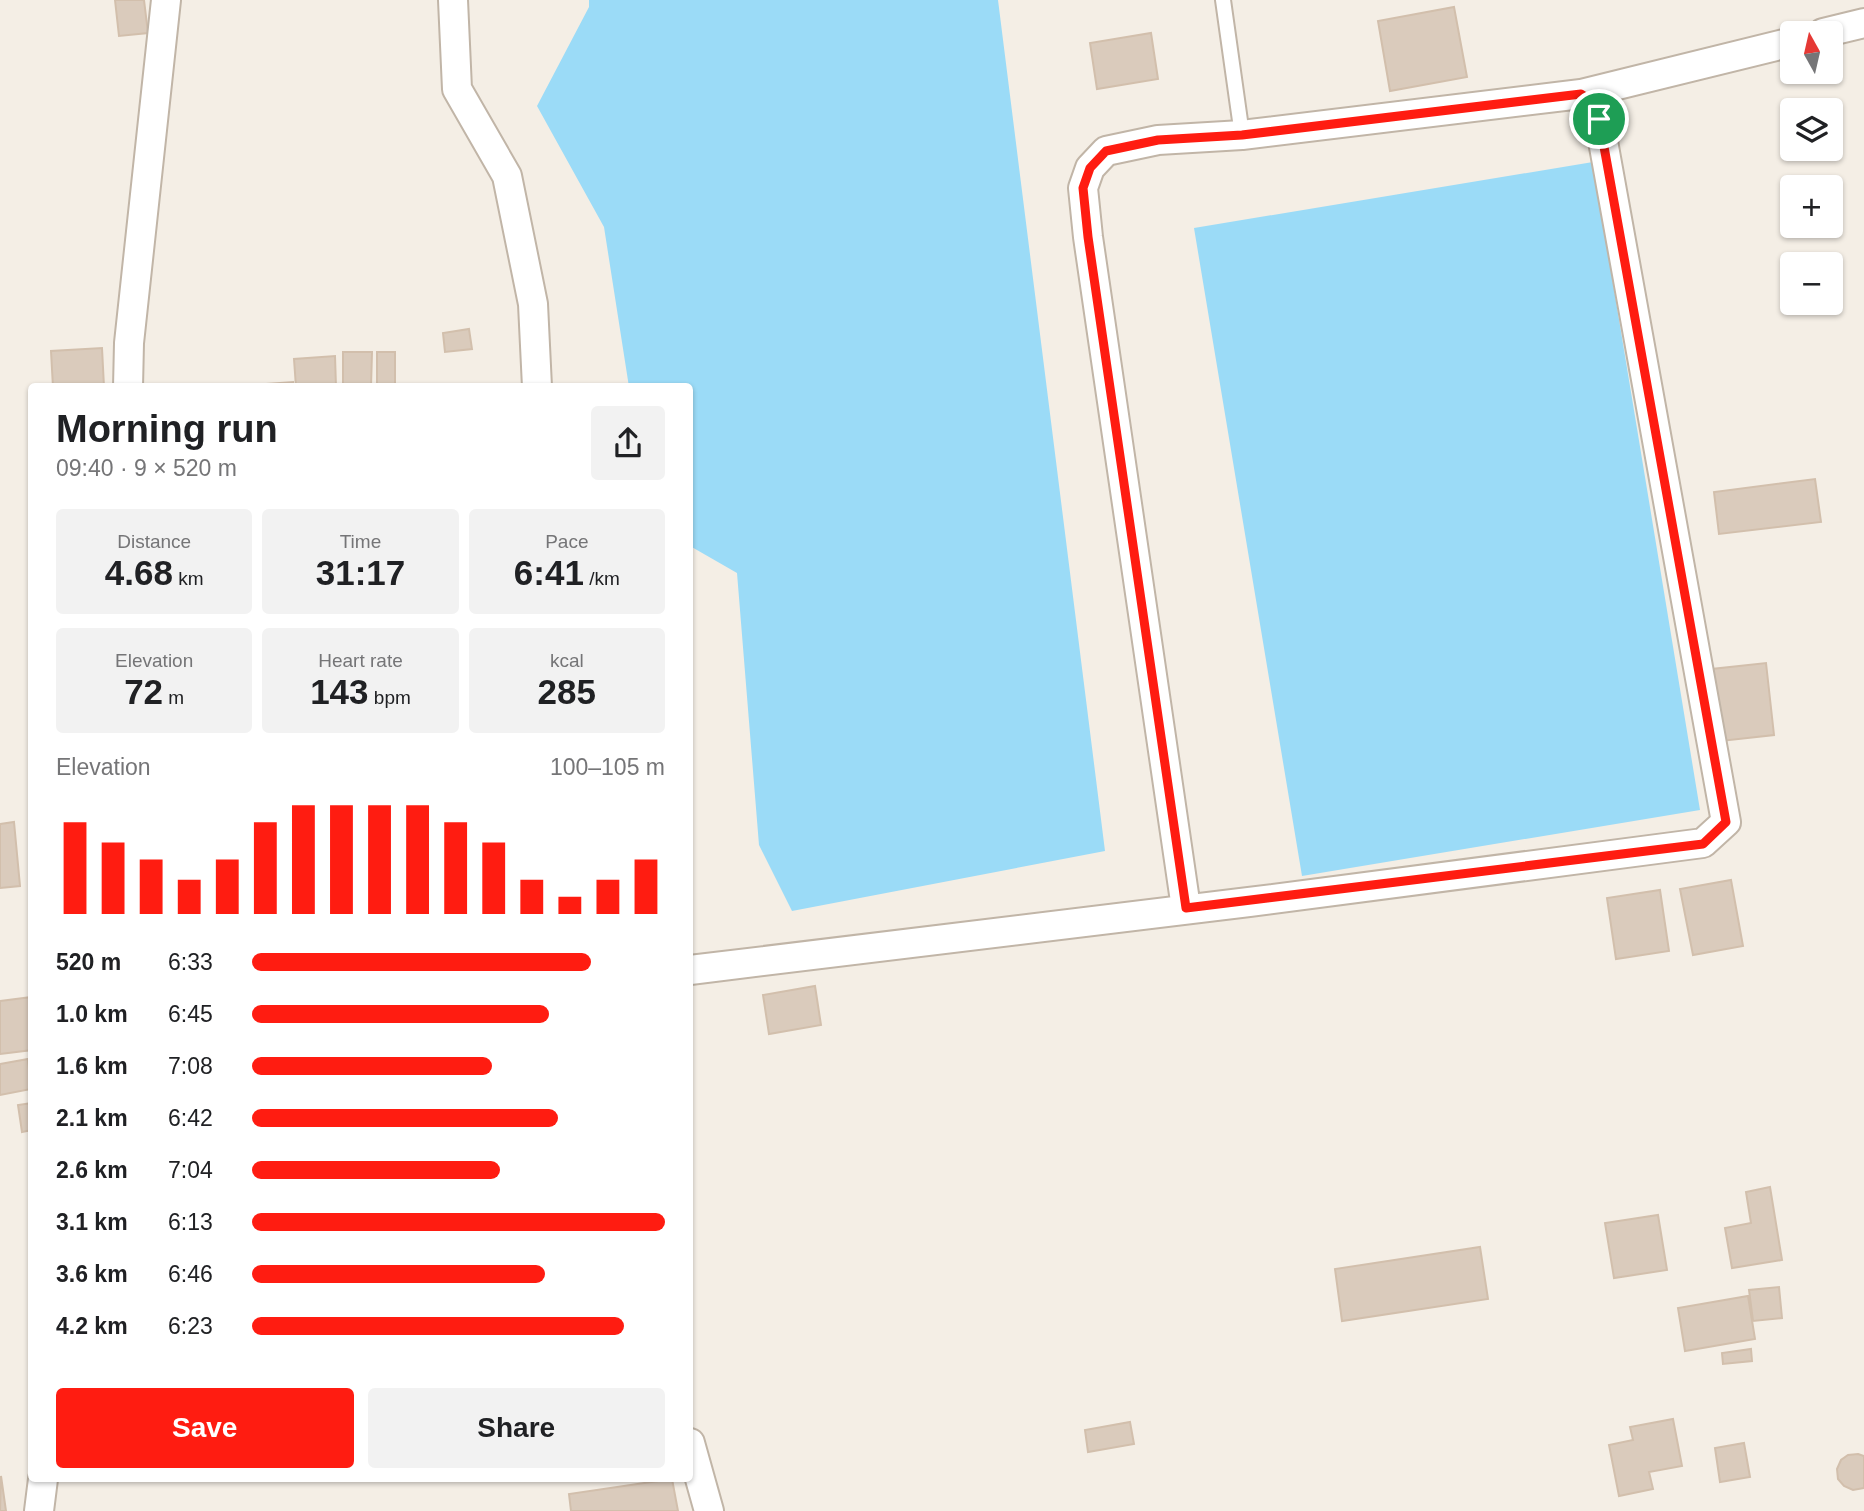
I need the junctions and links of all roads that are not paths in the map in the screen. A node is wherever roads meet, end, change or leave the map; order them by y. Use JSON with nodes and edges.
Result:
{"nodes":[{"id":1,"x":166,"y":0,"type":"edge"},
{"id":2,"x":453,"y":0,"type":"edge"},
{"id":3,"x":1223,"y":0,"type":"edge"},
{"id":4,"x":1864,"y":23,"type":"edge"},
{"id":5,"x":1843,"y":28,"type":"edge"},
{"id":6,"x":1780,"y":44,"type":"edge"},
{"id":7,"x":1581,"y":94,"type":"junction"},
{"id":8,"x":1242,"y":135,"type":"junction"},
{"id":9,"x":128,"y":383,"type":"edge"},
{"id":10,"x":537,"y":383,"type":"edge"},
{"id":11,"x":1186,"y":908,"type":"junction"},
{"id":12,"x":693,"y":970,"type":"edge"},
{"id":13,"x":693,"y":1454,"type":"edge"},
{"id":14,"x":43,"y":1482,"type":"edge"},
{"id":15,"x":39,"y":1511,"type":"edge"},
{"id":16,"x":709,"y":1511,"type":"edge"}],
"edges":[{"from":1,"to":9,"type":"street"},
{"from":2,"to":10,"type":"street"},
{"from":3,"to":8,"type":"lane"},
{"from":4,"to":5,"type":"street"},
{"from":6,"to":7,"type":"street"},
{"from":7,"to":8,"type":"street"},
{"from":7,"to":11,"type":"street"},
{"from":8,"to":11,"type":"street"},
{"from":11,"to":12,"type":"street"},
{"from":13,"to":16,"type":"street"},
{"from":14,"to":15,"type":"street"}]}
